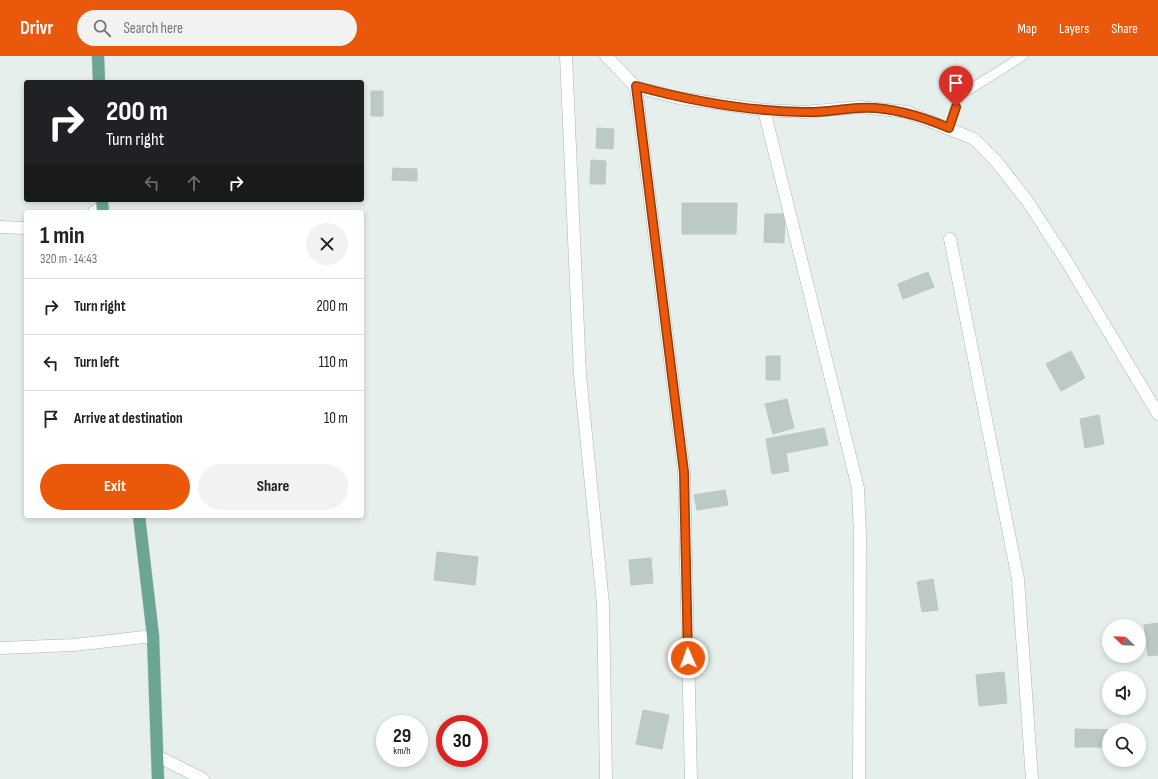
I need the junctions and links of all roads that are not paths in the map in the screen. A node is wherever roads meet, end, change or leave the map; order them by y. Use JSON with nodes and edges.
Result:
{"nodes":[{"id":1,"x":98,"y":56,"type":"edge"},
{"id":2,"x":566,"y":56,"type":"edge"},
{"id":3,"x":606,"y":56,"type":"edge"},
{"id":4,"x":1023,"y":56,"type":"edge"},
{"id":5,"x":99,"y":80,"type":"edge"},
{"id":6,"x":636,"y":86,"type":"junction"},
{"id":7,"x":764,"y":110,"type":"junction"},
{"id":8,"x":949,"y":128,"type":"junction"},
{"id":9,"x":0,"y":227,"type":"edge"},
{"id":10,"x":24,"y":228,"type":"edge"},
{"id":11,"x":950,"y":239,"type":"dead end"},
{"id":12,"x":1158,"y":414,"type":"edge"},
{"id":13,"x":139,"y":518,"type":"edge"},
{"id":14,"x":153,"y":636,"type":"junction"},
{"id":15,"x":0,"y":648,"type":"edge"},
{"id":16,"x":159,"y":757,"type":"junction"},
{"id":17,"x":158,"y":779,"type":"edge"},
{"id":18,"x":203,"y":779,"type":"edge"},
{"id":19,"x":606,"y":779,"type":"edge"},
{"id":20,"x":691,"y":779,"type":"edge"},
{"id":21,"x":859,"y":779,"type":"edge"},
{"id":22,"x":1032,"y":779,"type":"edge"}],
"edges":[{"from":1,"to":5,"type":"main road"},
{"from":2,"to":19,"type":"street"},
{"from":3,"to":6,"type":"street"},
{"from":4,"to":8,"type":"lane"},
{"from":6,"to":7,"type":"street"},
{"from":6,"to":20,"type":"street"},
{"from":7,"to":8,"type":"street"},
{"from":7,"to":21,"type":"street"},
{"from":8,"to":12,"type":"street"},
{"from":9,"to":10,"type":"street"},
{"from":11,"to":22,"type":"street"},
{"from":13,"to":14,"type":"main road"},
{"from":14,"to":15,"type":"street"},
{"from":14,"to":16,"type":"main road"},
{"from":16,"to":17,"type":"main road"},
{"from":16,"to":18,"type":"street"}]}
